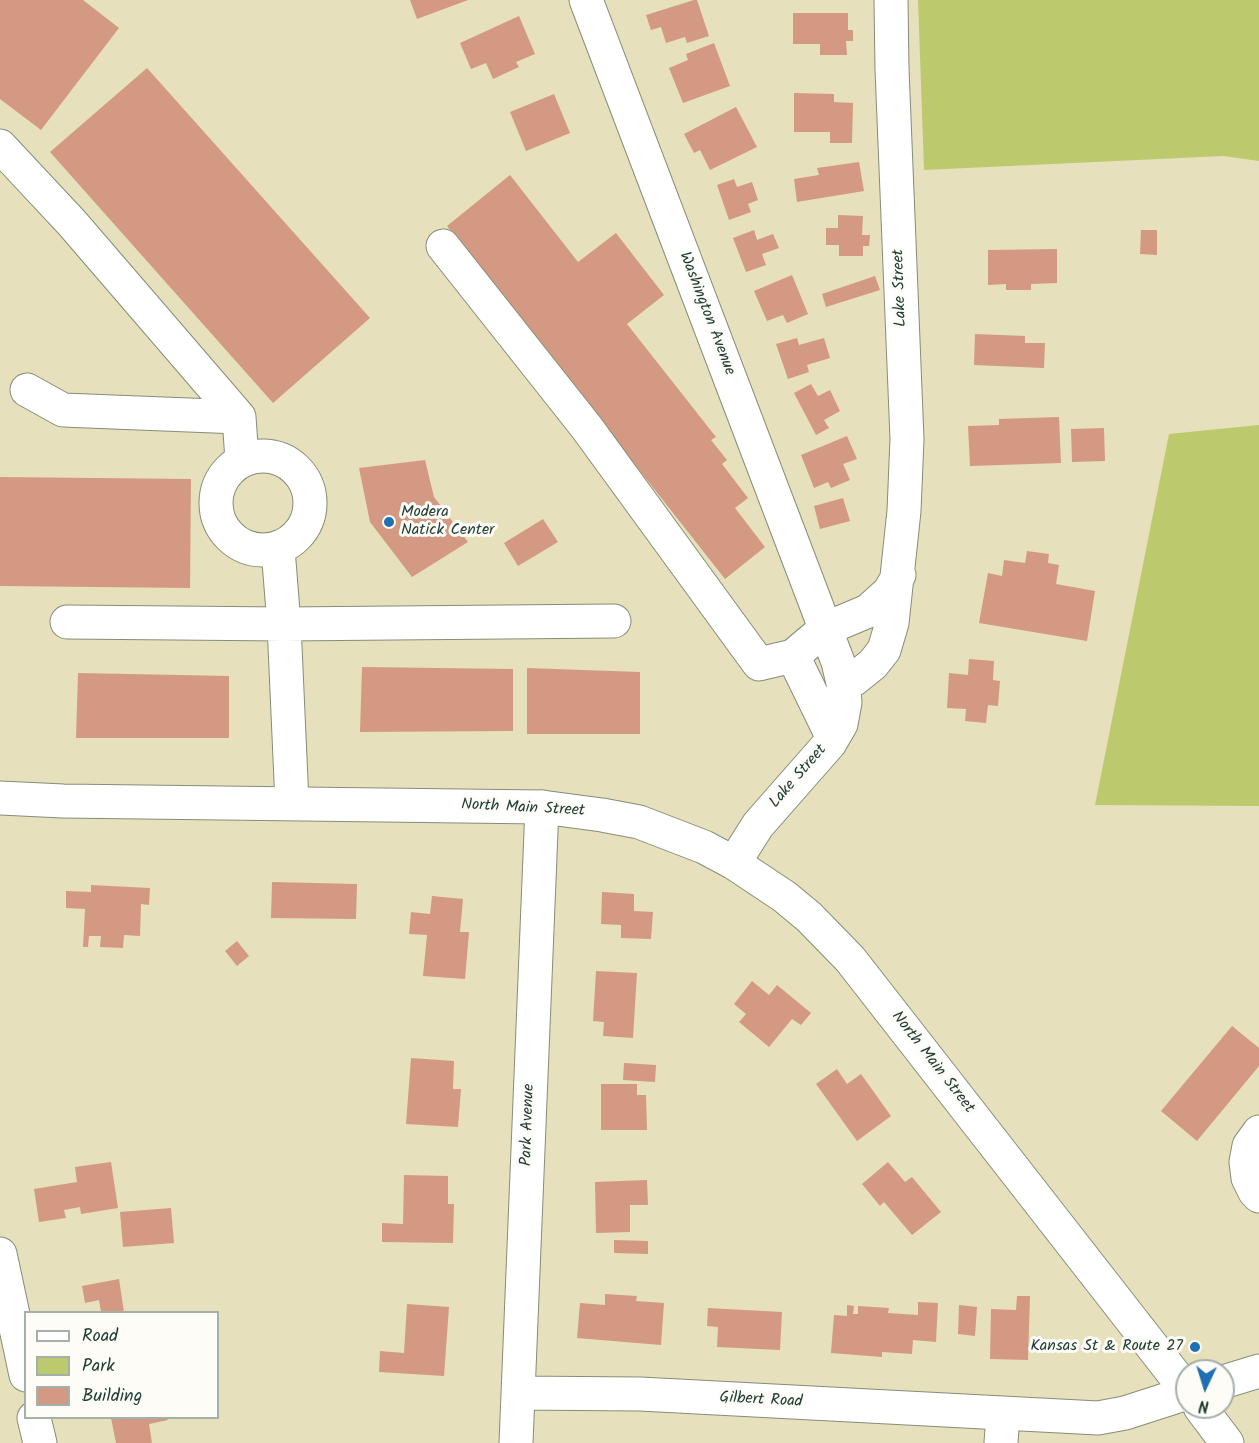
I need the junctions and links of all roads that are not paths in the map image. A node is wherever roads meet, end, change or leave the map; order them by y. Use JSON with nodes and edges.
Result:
{"nodes":[{"id":1,"x":586,"y":0,"type":"edge"},
{"id":2,"x":891,"y":0,"type":"edge"},
{"id":3,"x":0,"y":146,"type":"edge"},
{"id":4,"x":443,"y":246,"type":"dead end"},
{"id":5,"x":27,"y":390,"type":"dead end"},
{"id":6,"x":239,"y":417,"type":"junction"},
{"id":7,"x":242,"y":460,"type":"junction"},
{"id":8,"x":278,"y":549,"type":"junction"},
{"id":9,"x":898,"y":575,"type":"junction"},
{"id":10,"x":614,"y":621,"type":"dead end"},
{"id":11,"x":68,"y":622,"type":"dead end"},
{"id":12,"x":284,"y":624,"type":"junction"},
{"id":13,"x":825,"y":629,"type":"junction"},
{"id":14,"x":793,"y":656,"type":"junction"},
{"id":15,"x":843,"y":683,"type":"junction"},
{"id":16,"x":833,"y":738,"type":"junction"},
{"id":17,"x":0,"y":798,"type":"edge"},
{"id":18,"x":292,"y":803,"type":"junction"},
{"id":19,"x":542,"y":807,"type":"junction"},
{"id":20,"x":734,"y":863,"type":"junction"},
{"id":21,"x":1259,"y":1132,"type":"edge"},
{"id":22,"x":1259,"y":1196,"type":"edge"},
{"id":23,"x":0,"y":1254,"type":"edge"},
{"id":24,"x":24,"y":1366,"type":"edge"},
{"id":25,"x":1259,"y":1371,"type":"edge"},
{"id":26,"x":1175,"y":1377,"type":"edge"},
{"id":27,"x":1235,"y":1378,"type":"edge"},
{"id":28,"x":519,"y":1393,"type":"junction"},
{"id":29,"x":1175,"y":1396,"type":"edge"},
{"id":30,"x":34,"y":1419,"type":"edge"},
{"id":31,"x":1209,"y":1419,"type":"edge"},
{"id":32,"x":1002,"y":1428,"type":"edge"},
{"id":33,"x":40,"y":1443,"type":"edge"},
{"id":34,"x":516,"y":1443,"type":"edge"},
{"id":35,"x":1227,"y":1443,"type":"edge"}],
"edges":[{"from":1,"to":13,"type":"street","name":"Washington Avenue"},
{"from":2,"to":9,"type":"street","name":"Lake Street"},
{"from":3,"to":6,"type":"street"},
{"from":4,"to":14,"type":"street"},
{"from":5,"to":6,"type":"street"},
{"from":6,"to":7,"type":"street"},
{"from":7,"to":8,"type":"street"},
{"from":7,"to":8,"type":"street"},
{"from":8,"to":12,"type":"street"},
{"from":9,"to":13,"type":"street","name":"Lake Street"},
{"from":9,"to":15,"type":"street","name":"Lake Street"},
{"from":10,"to":12,"type":"street"},
{"from":11,"to":12,"type":"street"},
{"from":12,"to":18,"type":"street"},
{"from":13,"to":14,"type":"street"},
{"from":13,"to":15,"type":"street","name":"Lake Street"},
{"from":14,"to":16,"type":"street"},
{"from":15,"to":16,"type":"street","name":"Lake Street"},
{"from":16,"to":20,"type":"street","name":"Lake Street"},
{"from":17,"to":18,"type":"street","name":"North Main Street"},
{"from":18,"to":19,"type":"street","name":"North Main Street"},
{"from":19,"to":20,"type":"street","name":"North Main Street"},
{"from":19,"to":28,"type":"street","name":"Park Avenue"},
{"from":20,"to":26,"type":"street","name":"North Main Street"},
{"from":21,"to":22,"type":"street"},
{"from":23,"to":24,"type":"street"},
{"from":25,"to":27,"type":"street"},
{"from":28,"to":32,"type":"street","name":"Gilbert Road"},
{"from":28,"to":34,"type":"street","name":"Park Avenue"},
{"from":29,"to":32,"type":"street","name":"Gilbert Road"},
{"from":30,"to":33,"type":"street"},
{"from":31,"to":35,"type":"street"}]}
